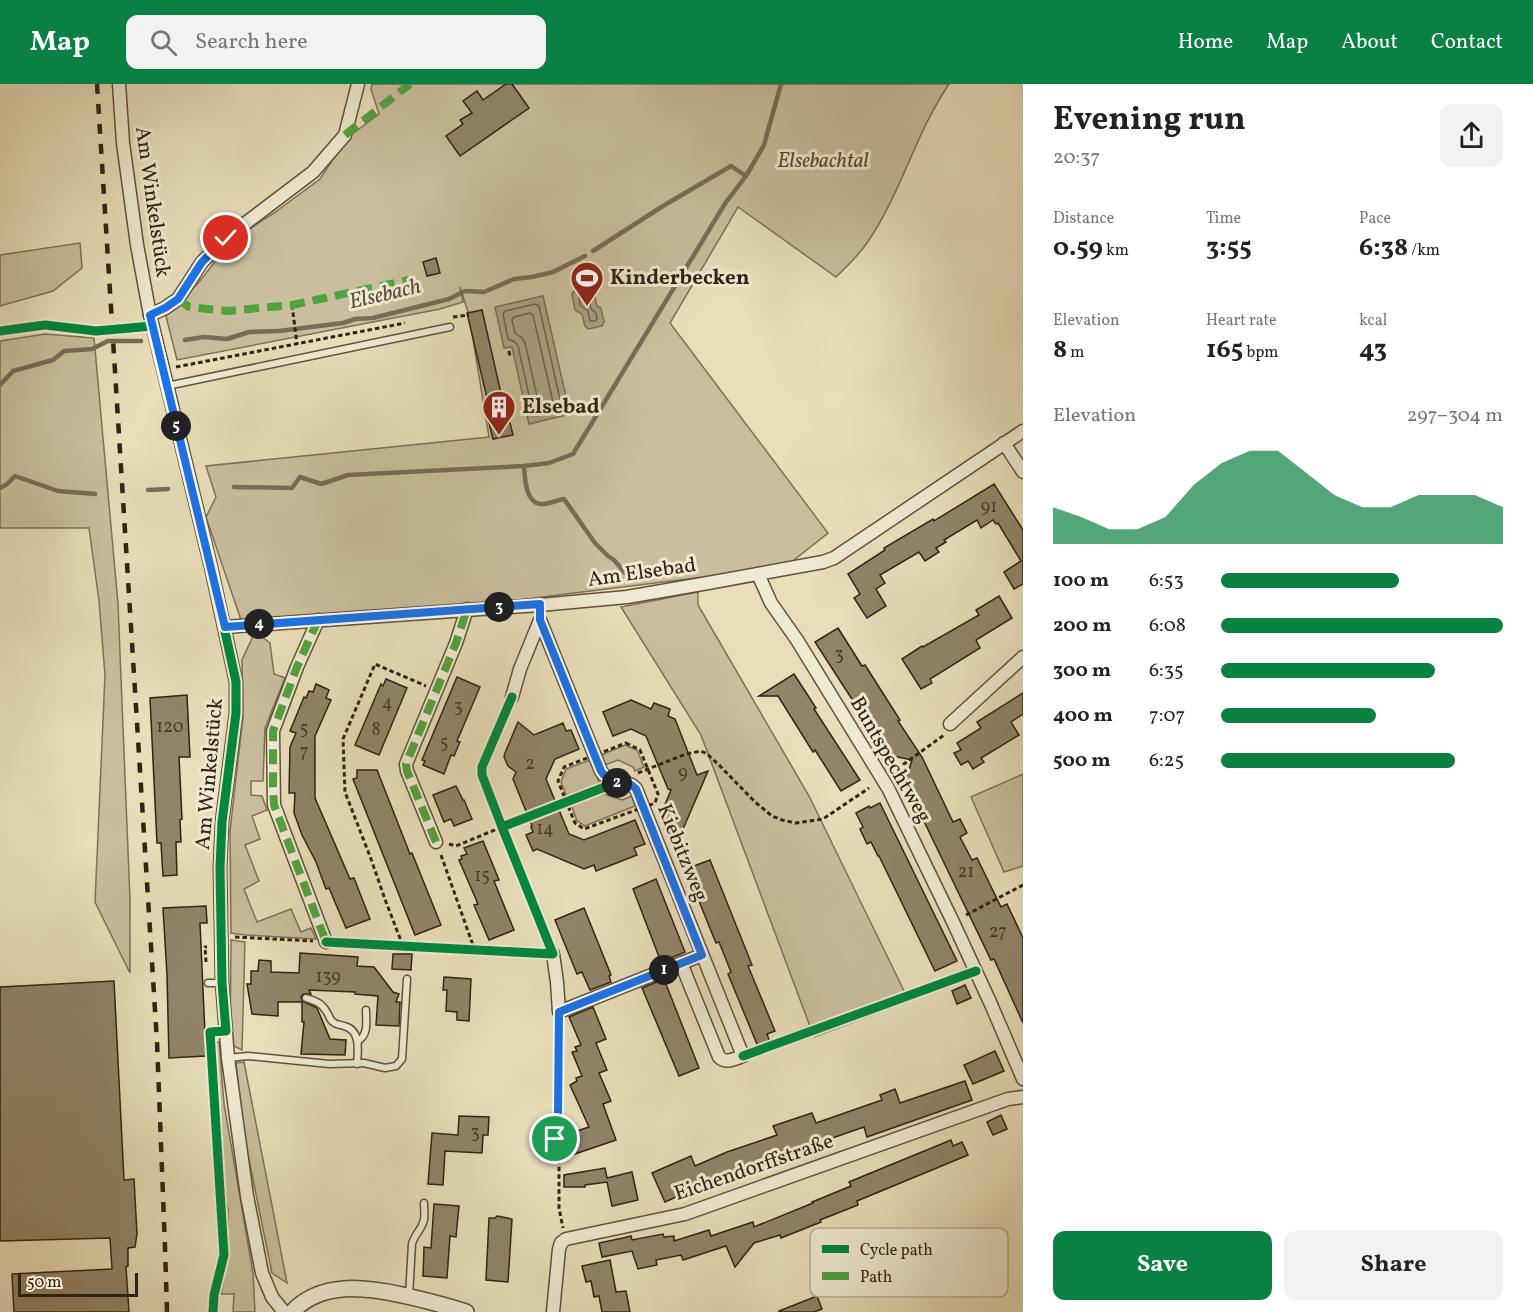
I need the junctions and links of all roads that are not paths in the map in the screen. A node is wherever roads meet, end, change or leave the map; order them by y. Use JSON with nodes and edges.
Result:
{"nodes":[{"id":1,"x":119,"y":84,"type":"edge"},
{"id":2,"x":358,"y":84,"type":"edge"},
{"id":3,"x":151,"y":320,"type":"junction"},
{"id":4,"x":450,"y":327,"type":"dead end"},
{"id":5,"x":0,"y":331,"type":"edge"},
{"id":6,"x":166,"y":387,"type":"junction"},
{"id":7,"x":1023,"y":431,"type":"edge"},
{"id":8,"x":1004,"y":443,"type":"junction"},
{"id":9,"x":1023,"y":472,"type":"edge"},
{"id":10,"x":758,"y":574,"type":"junction"},
{"id":11,"x":540,"y":604,"type":"junction"},
{"id":12,"x":467,"y":609,"type":"junction"},
{"id":13,"x":318,"y":620,"type":"junction"},
{"id":14,"x":540,"y":620,"type":"junction"},
{"id":15,"x":225,"y":627,"type":"junction"},
{"id":16,"x":1023,"y":657,"type":"edge"},
{"id":17,"x":512,"y":698,"type":"dead end"},
{"id":18,"x":950,"y":724,"type":"road end"},
{"id":19,"x":436,"y":842,"type":"road end"},
{"id":20,"x":326,"y":942,"type":"road end"},
{"id":21,"x":553,"y":954,"type":"dead end"},
{"id":22,"x":702,"y":955,"type":"junction"},
{"id":23,"x":681,"y":963,"type":"junction"},
{"id":24,"x":407,"y":979,"type":"dead end"},
{"id":25,"x":222,"y":982,"type":"junction"},
{"id":26,"x":208,"y":983,"type":"dead end"},
{"id":27,"x":306,"y":998,"type":"dead end"},
{"id":28,"x":366,"y":1010,"type":"dead end"},
{"id":29,"x":226,"y":1031,"type":"junction"},
{"id":30,"x":210,"y":1032,"type":"road end"},
{"id":31,"x":358,"y":1041,"type":"junction"},
{"id":32,"x":228,"y":1058,"type":"junction"},
{"id":33,"x":357,"y":1064,"type":"junction"},
{"id":34,"x":1023,"y":1079,"type":"edge"},
{"id":35,"x":1023,"y":1097,"type":"edge"},
{"id":36,"x":424,"y":1203,"type":"dead end"},
{"id":37,"x":214,"y":1295,"type":"road end"},
{"id":38,"x":409,"y":1297,"type":"junction"},
{"id":39,"x":457,"y":1311,"type":"edge"},
{"id":40,"x":213,"y":1312,"type":"edge"},
{"id":41,"x":284,"y":1312,"type":"edge"},
{"id":42,"x":292,"y":1312,"type":"edge"},
{"id":43,"x":553,"y":1312,"type":"edge"}],
"edges":[{"from":1,"to":3,"type":"street","name":"Am Winkelstück"},
{"from":2,"to":3,"type":"street"},
{"from":3,"to":5,"type":"lane"},
{"from":3,"to":6,"type":"street","name":"Am Winkelstück"},
{"from":4,"to":6,"type":"lane"},
{"from":6,"to":15,"type":"street","name":"Am Winkelstück"},
{"from":7,"to":8,"type":"street","name":"Am Elsebad"},
{"from":8,"to":9,"type":"street"},
{"from":8,"to":10,"type":"street","name":"Am Elsebad"},
{"from":10,"to":11,"type":"street","name":"Am Elsebad"},
{"from":10,"to":34,"type":"street","name":"Buntspechtweg"},
{"from":11,"to":12,"type":"street","name":"Am Elsebad"},
{"from":11,"to":14,"type":"street","name":"Kiebitzweg"},
{"from":12,"to":13,"type":"street","name":"Am Elsebad"},
{"from":12,"to":19,"type":"street"},
{"from":13,"to":15,"type":"street","name":"Am Elsebad"},
{"from":13,"to":20,"type":"street"},
{"from":14,"to":17,"type":"street","name":"Kiebitzweg"},
{"from":14,"to":22,"type":"street","name":"Kiebitzweg"},
{"from":15,"to":25,"type":"street","name":"Am Winkelstück"},
{"from":16,"to":18,"type":"street"},
{"from":21,"to":23,"type":"street"},
{"from":22,"to":23,"type":"street"},
{"from":22,"to":23,"type":"street","name":"Kiebitzweg"},
{"from":24,"to":33,"type":"lane"},
{"from":25,"to":26,"type":"lane"},
{"from":25,"to":29,"type":"street","name":"Am Winkelstück"},
{"from":27,"to":31,"type":"lane"},
{"from":28,"to":31,"type":"lane"},
{"from":29,"to":30,"type":"lane"},
{"from":29,"to":32,"type":"street","name":"Am Winkelstück"},
{"from":31,"to":33,"type":"lane"},
{"from":32,"to":33,"type":"lane"},
{"from":32,"to":41,"type":"street","name":"Am Winkelstück"},
{"from":35,"to":43,"type":"street","name":"Eichendorffstraße"},
{"from":36,"to":38,"type":"lane"},
{"from":37,"to":40,"type":"lane"},
{"from":38,"to":39,"type":"street"},
{"from":38,"to":42,"type":"street"}]}
